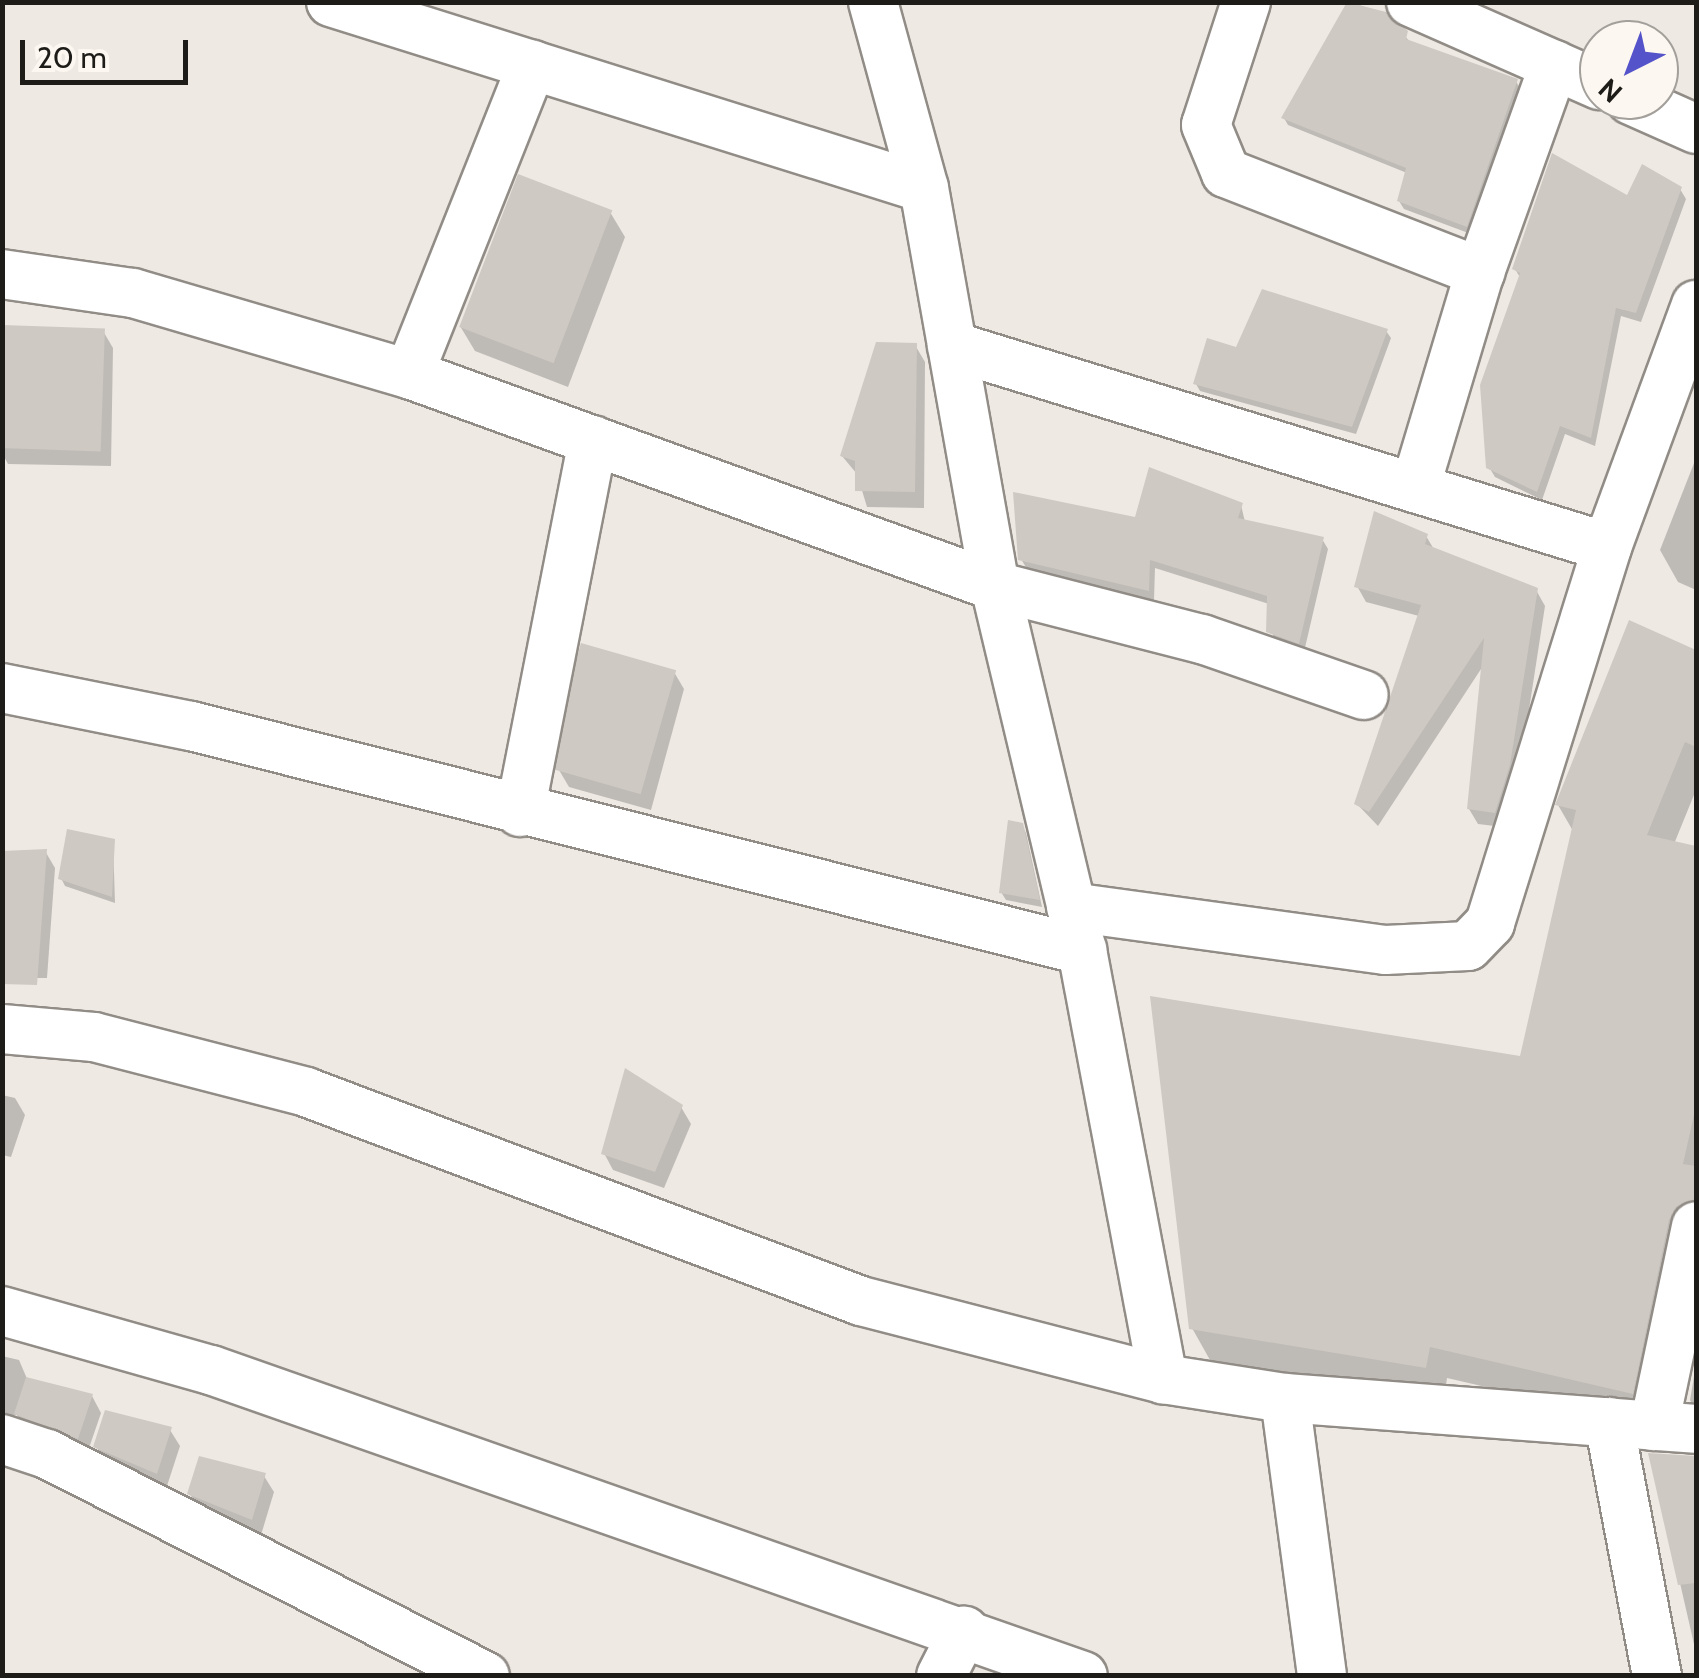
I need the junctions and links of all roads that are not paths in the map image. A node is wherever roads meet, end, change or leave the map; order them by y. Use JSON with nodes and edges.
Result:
{"nodes":[{"id":1,"x":331,"y":2,"type":"edge"},
{"id":2,"x":873,"y":2,"type":"edge"},
{"id":3,"x":1246,"y":2,"type":"edge"},
{"id":4,"x":1411,"y":2,"type":"edge"},
{"id":5,"x":532,"y":65,"type":"junction"},
{"id":6,"x":1554,"y":65,"type":"junction"},
{"id":7,"x":1579,"y":76,"type":"edge"},
{"id":8,"x":924,"y":188,"type":"junction"},
{"id":9,"x":1480,"y":272,"type":"junction"},
{"id":10,"x":2,"y":274,"type":"edge"},
{"id":11,"x":1696,"y":305,"type":"edge"},
{"id":12,"x":952,"y":346,"type":"junction"},
{"id":13,"x":410,"y":374,"type":"junction"},
{"id":14,"x":594,"y":440,"type":"junction"},
{"id":15,"x":1415,"y":488,"type":"junction"},
{"id":16,"x":1607,"y":547,"type":"junction"},
{"id":17,"x":996,"y":586,"type":"junction"},
{"id":18,"x":2,"y":688,"type":"edge"},
{"id":19,"x":1364,"y":695,"type":"dead end"},
{"id":20,"x":520,"y":812,"type":"junction"},
{"id":21,"x":1076,"y":928,"type":"junction"},
{"id":22,"x":2,"y":1029,"type":"edge"},
{"id":23,"x":1696,"y":1226,"type":"edge"},
{"id":24,"x":2,"y":1311,"type":"edge"},
{"id":25,"x":1164,"y":1380,"type":"junction"},
{"id":26,"x":1284,"y":1398,"type":"junction"},
{"id":27,"x":1653,"y":1426,"type":"edge"},
{"id":28,"x":2,"y":1439,"type":"edge"},
{"id":29,"x":964,"y":1631,"type":"junction"},
{"id":30,"x":485,"y":1676,"type":"edge"},
{"id":31,"x":941,"y":1676,"type":"edge"},
{"id":32,"x":1083,"y":1676,"type":"edge"},
{"id":33,"x":1322,"y":1676,"type":"edge"},
{"id":34,"x":1657,"y":1676,"type":"edge"}],
"edges":[{"from":1,"to":5,"type":"street"},
{"from":2,"to":8,"type":"street"},
{"from":3,"to":9,"type":"street"},
{"from":4,"to":6,"type":"street"},
{"from":5,"to":8,"type":"street"},
{"from":5,"to":13,"type":"street"},
{"from":6,"to":7,"type":"street"},
{"from":6,"to":9,"type":"street"},
{"from":8,"to":12,"type":"street"},
{"from":9,"to":15,"type":"street"},
{"from":10,"to":13,"type":"street"},
{"from":11,"to":16,"type":"street"},
{"from":12,"to":15,"type":"street"},
{"from":12,"to":17,"type":"street"},
{"from":13,"to":14,"type":"street"},
{"from":14,"to":17,"type":"street"},
{"from":14,"to":20,"type":"street"},
{"from":15,"to":16,"type":"street"},
{"from":16,"to":21,"type":"street"},
{"from":17,"to":19,"type":"street"},
{"from":17,"to":21,"type":"street"},
{"from":18,"to":20,"type":"street"},
{"from":20,"to":21,"type":"street"},
{"from":21,"to":25,"type":"street"},
{"from":22,"to":25,"type":"street"},
{"from":23,"to":27,"type":"street"},
{"from":24,"to":29,"type":"street"},
{"from":25,"to":26,"type":"street"},
{"from":26,"to":27,"type":"street"},
{"from":26,"to":33,"type":"street"},
{"from":27,"to":34,"type":"street"},
{"from":28,"to":30,"type":"street"},
{"from":29,"to":31,"type":"street"},
{"from":29,"to":32,"type":"street"}]}
